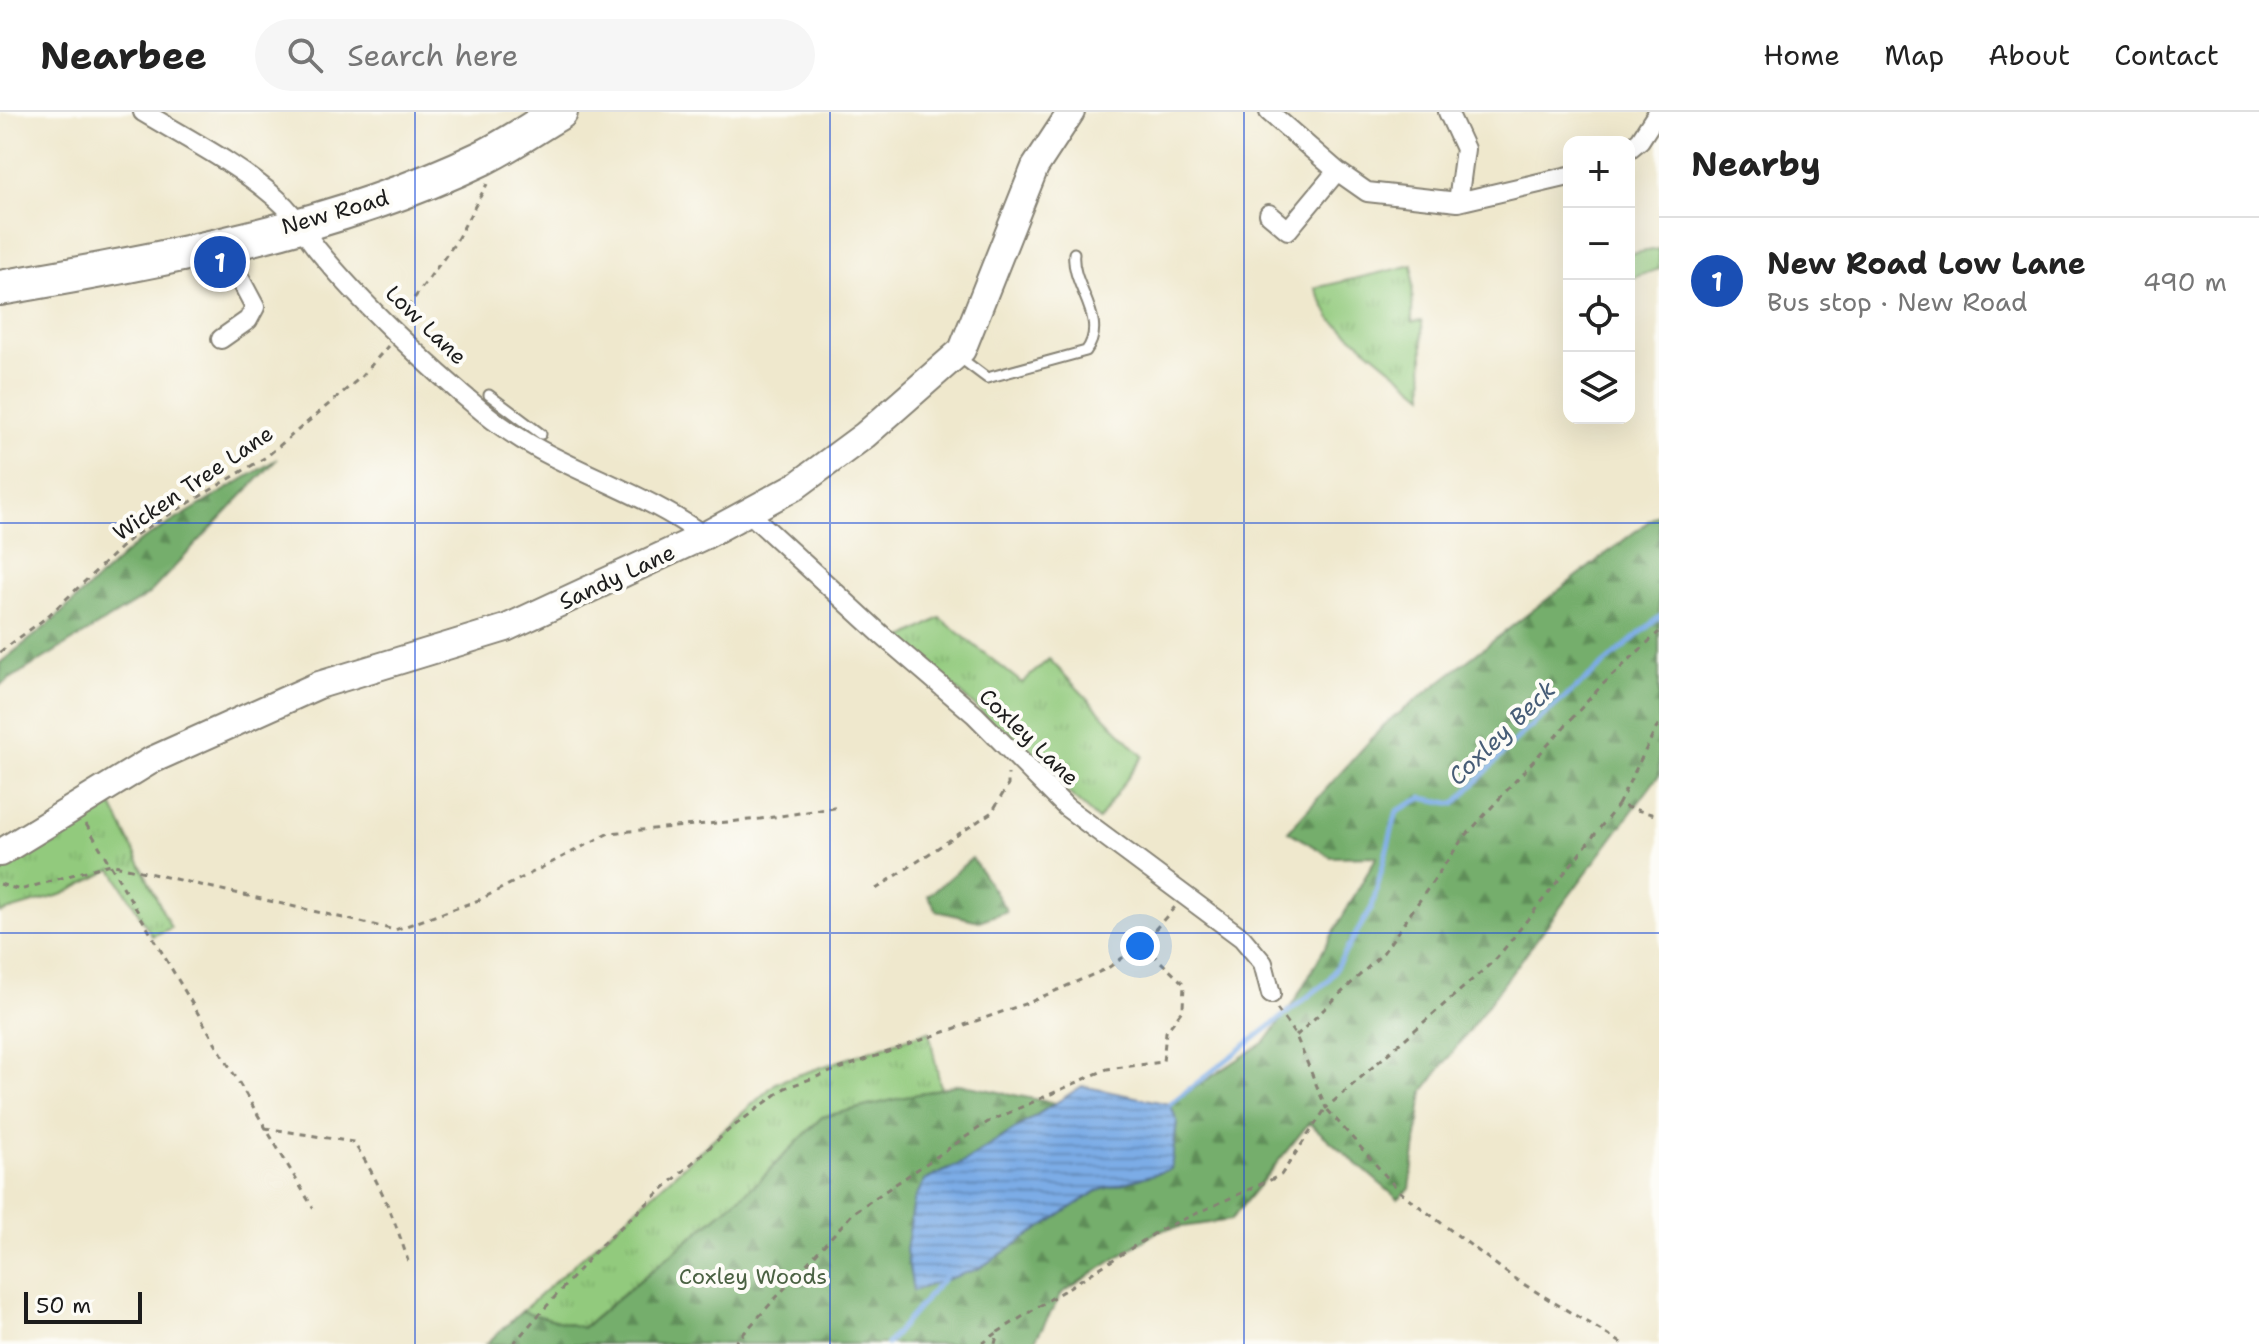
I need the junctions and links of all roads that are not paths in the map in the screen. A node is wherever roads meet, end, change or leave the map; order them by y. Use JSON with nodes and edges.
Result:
{"nodes":[{"id":1,"x":143,"y":112,"type":"edge"},
{"id":2,"x":560,"y":112,"type":"edge"},
{"id":3,"x":1071,"y":112,"type":"edge"},
{"id":4,"x":1269,"y":112,"type":"edge"},
{"id":5,"x":1448,"y":112,"type":"edge"},
{"id":6,"x":1658,"y":112,"type":"edge"},
{"id":7,"x":1635,"y":144,"type":"edge"},
{"id":8,"x":1337,"y":171,"type":"junction"},
{"id":9,"x":1563,"y":177,"type":"edge"},
{"id":10,"x":1458,"y":202,"type":"junction"},
{"id":11,"x":1269,"y":214,"type":"dead end"},
{"id":12,"x":302,"y":223,"type":"junction"},
{"id":13,"x":221,"y":243,"type":"junction"},
{"id":14,"x":1074,"y":253,"type":"dead end"},
{"id":15,"x":0,"y":288,"type":"edge"},
{"id":16,"x":221,"y":339,"type":"dead end"},
{"id":17,"x":957,"y":354,"type":"junction"},
{"id":18,"x":489,"y":395,"type":"dead end"},
{"id":19,"x":500,"y":415,"type":"junction"},
{"id":20,"x":541,"y":434,"type":"dead end"},
{"id":21,"x":747,"y":511,"type":"junction"},
{"id":22,"x":704,"y":536,"type":"junction"},
{"id":23,"x":0,"y":853,"type":"edge"},
{"id":24,"x":1271,"y":994,"type":"road end"}],
"edges":[{"from":1,"to":12,"type":"street","name":"Low Lane"},
{"from":2,"to":12,"type":"highway","name":"New Road"},
{"from":3,"to":17,"type":"street","name":"Sandy Lane"},
{"from":4,"to":8,"type":"street"},
{"from":5,"to":10,"type":"street"},
{"from":6,"to":7,"type":"street"},
{"from":8,"to":10,"type":"street"},
{"from":8,"to":11,"type":"street"},
{"from":9,"to":10,"type":"street"},
{"from":12,"to":13,"type":"highway","name":"New Road"},
{"from":12,"to":19,"type":"street","name":"Low Lane"},
{"from":13,"to":15,"type":"highway","name":"New Road"},
{"from":13,"to":16,"type":"street"},
{"from":14,"to":17,"type":"lane"},
{"from":17,"to":21,"type":"street","name":"Sandy Lane"},
{"from":18,"to":19,"type":"lane"},
{"from":19,"to":20,"type":"lane"},
{"from":19,"to":22,"type":"street","name":"Low Lane"},
{"from":21,"to":22,"type":"street","name":"Sandy Lane"},
{"from":21,"to":24,"type":"street","name":"Coxley Lane"},
{"from":22,"to":23,"type":"street","name":"Sandy Lane"}]}
